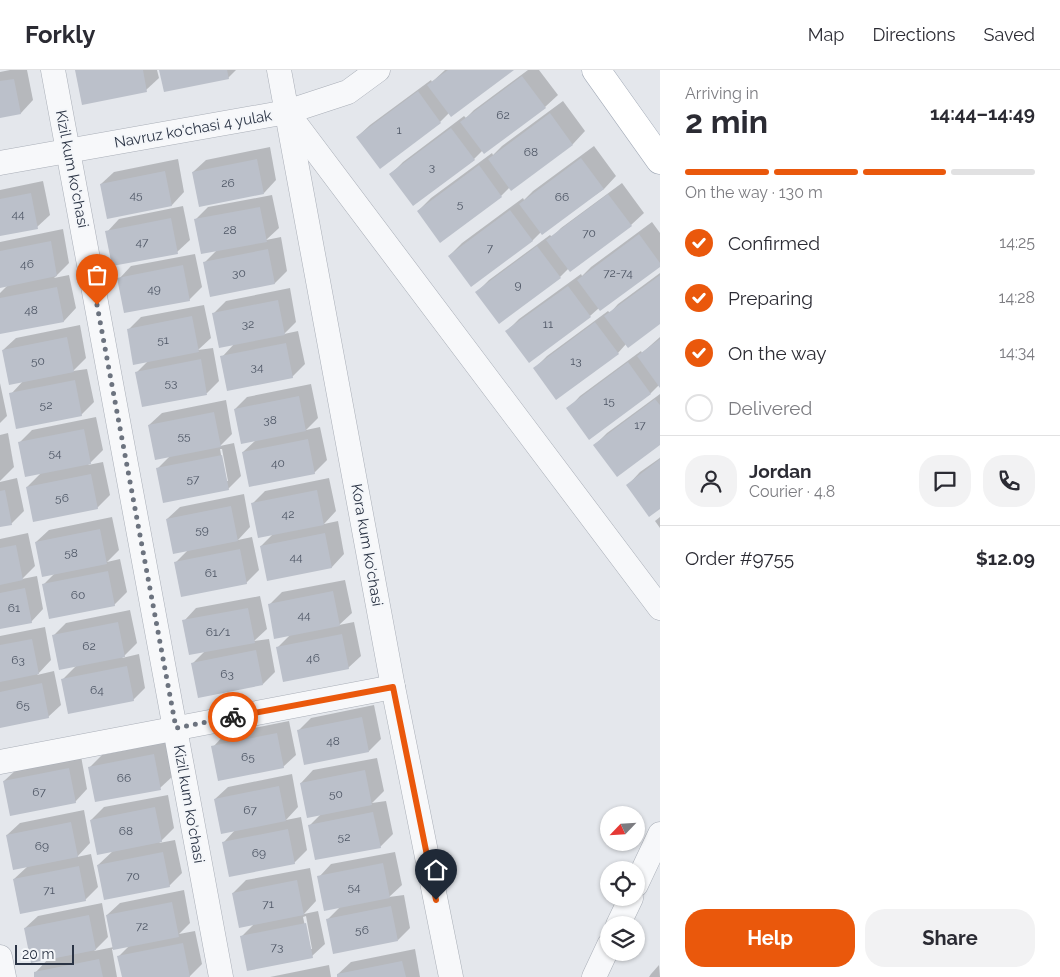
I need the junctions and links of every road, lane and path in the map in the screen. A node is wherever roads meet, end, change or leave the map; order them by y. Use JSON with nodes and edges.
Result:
{"nodes":[{"id":1,"x":53,"y":70,"type":"edge"},
{"id":2,"x":279,"y":70,"type":"edge"},
{"id":3,"x":378,"y":70,"type":"edge"},
{"id":4,"x":596,"y":70,"type":"edge"},
{"id":5,"x":287,"y":112,"type":"junction"},
{"id":6,"x":68,"y":151,"type":"junction"},
{"id":7,"x":660,"y":160,"type":"edge"},
{"id":8,"x":0,"y":163,"type":"edge"},
{"id":9,"x":660,"y":608,"type":"edge"},
{"id":10,"x":393,"y":687,"type":"junction"},
{"id":11,"x":176,"y":728,"type":"junction"},
{"id":12,"x":0,"y":762,"type":"edge"},
{"id":13,"x":660,"y":834,"type":"edge"},
{"id":14,"x":645,"y":866,"type":"edge"},
{"id":15,"x":0,"y":957,"type":"edge"},
{"id":16,"x":602,"y":961,"type":"edge"},
{"id":17,"x":4,"y":977,"type":"edge"},
{"id":18,"x":221,"y":977,"type":"edge"},
{"id":19,"x":451,"y":977,"type":"edge"},
{"id":20,"x":594,"y":977,"type":"edge"}],
"edges":[{"from":1,"to":6,"type":"street","name":"Kizil kum ko'chasi"},
{"from":2,"to":5,"type":"street","name":"Kora kum ko'chasi"},
{"from":3,"to":5,"type":"street","name":"Navruz ko'chasi 4 yulak"},
{"from":4,"to":7,"type":"main road"},
{"from":5,"to":6,"type":"street","name":"Navruz ko'chasi 4 yulak"},
{"from":5,"to":9,"type":"street","name":"Kora kum ko'chasi"},
{"from":5,"to":10,"type":"street","name":"Kora kum ko'chasi"},
{"from":6,"to":8,"type":"street","name":"Navruz ko'chasi 4 yulak"},
{"from":6,"to":11,"type":"street","name":"Kizil kum ko'chasi"},
{"from":10,"to":11,"type":"street"},
{"from":10,"to":19,"type":"street","name":"Kora kum ko'chasi"},
{"from":11,"to":12,"type":"street"},
{"from":11,"to":18,"type":"street","name":"Kizil kum ko'chasi"},
{"from":13,"to":14,"type":"street"},
{"from":15,"to":17,"type":"street"},
{"from":16,"to":20,"type":"street"}]}
